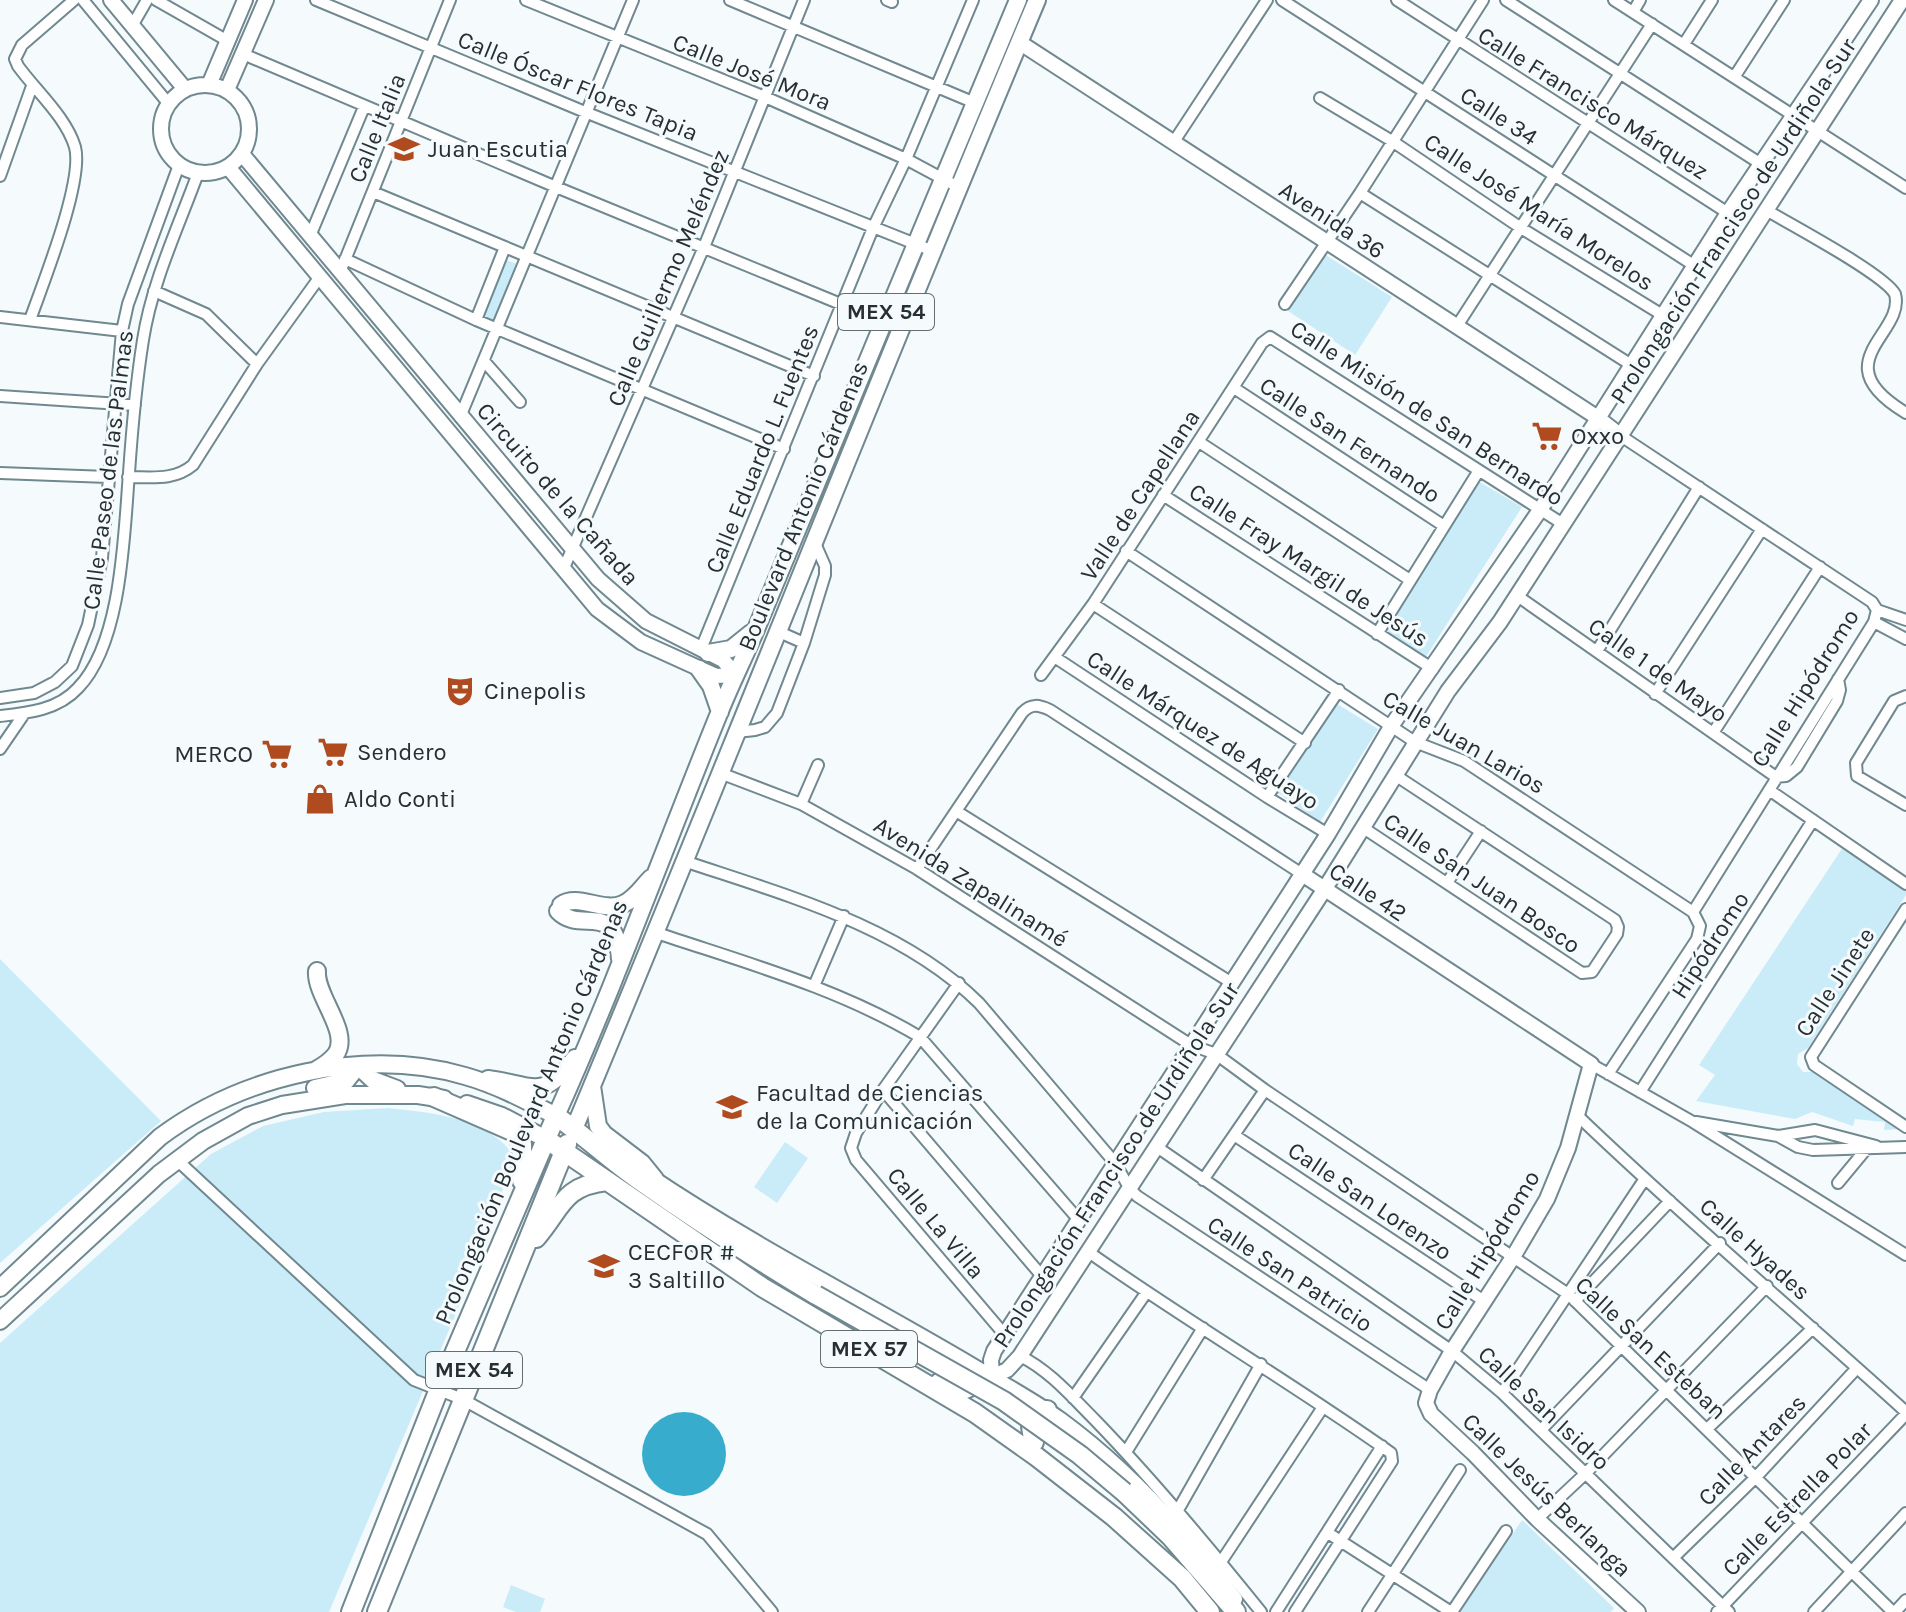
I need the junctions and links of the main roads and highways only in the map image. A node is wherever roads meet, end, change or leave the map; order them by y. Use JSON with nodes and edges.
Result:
{"nodes":[{"id":1,"x":1018,"y":0,"type":"edge"},
{"id":2,"x":1037,"y":0,"type":"edge"},
{"id":3,"x":758,"y":627,"type":"junction"},
{"id":4,"x":779,"y":627,"type":"junction"},
{"id":5,"x":705,"y":651,"type":"road end"},
{"id":6,"x":699,"y":669,"type":"road end"},
{"id":7,"x":736,"y":675,"type":"junction"},
{"id":8,"x":720,"y":712,"type":"junction"},
{"id":9,"x":739,"y":726,"type":"joint"},
{"id":10,"x":722,"y":768,"type":"junction"},
{"id":11,"x":659,"y":872,"type":"junction"},
{"id":12,"x":669,"y":900,"type":"junction"},
{"id":13,"x":638,"y":922,"type":"junction"},
{"id":14,"x":621,"y":962,"type":"junction"},
{"id":15,"x":643,"y":965,"type":"junction"},
{"id":16,"x":317,"y":971,"type":"dead end"},
{"id":17,"x":593,"y":1034,"type":"junction"},
{"id":18,"x":358,"y":1066,"type":"junction"},
{"id":19,"x":315,"y":1072,"type":"junction"},
{"id":20,"x":466,"y":1077,"type":"junction"},
{"id":21,"x":592,"y":1084,"type":"junction"},
{"id":22,"x":426,"y":1096,"type":"junction"},
{"id":23,"x":263,"y":1110,"type":"junction"},
{"id":24,"x":556,"y":1116,"type":"junction"},
{"id":25,"x":180,"y":1122,"type":"junction"},
{"id":26,"x":574,"y":1129,"type":"junction"},
{"id":27,"x":546,"y":1139,"type":"junction"},
{"id":28,"x":564,"y":1152,"type":"junction"},
{"id":29,"x":177,"y":1160,"type":"junction"},
{"id":30,"x":655,"y":1179,"type":"road end"},
{"id":31,"x":607,"y":1181,"type":"junction"},
{"id":32,"x":522,"y":1192,"type":"junction"},
{"id":33,"x":524,"y":1252,"type":"junction"},
{"id":34,"x":733,"y":1265,"type":"junction"},
{"id":35,"x":0,"y":1288,"type":"edge"},
{"id":36,"x":0,"y":1321,"type":"edge"},
{"id":37,"x":1047,"y":1410,"type":"road end"},
{"id":38,"x":1034,"y":1442,"type":"junction"},
{"id":39,"x":1162,"y":1561,"type":"junction"},
{"id":40,"x":351,"y":1612,"type":"edge"},
{"id":41,"x":377,"y":1612,"type":"edge"},
{"id":42,"x":1210,"y":1612,"type":"edge"},
{"id":43,"x":1236,"y":1612,"type":"edge"}],
"edges":[{"from":1,"to":3,"type":"main road","name":"Boulevard Antonio Cárdenas","number":"MEX 54"},
{"from":2,"to":4,"type":"main road","name":"Boulevard Antonio Cárdenas","number":"MEX 54"},
{"from":3,"to":5,"type":"main road"},
{"from":3,"to":7,"type":"main road","name":"Boulevard Antonio Cárdenas","number":"MEX 54"},
{"from":4,"to":7,"type":"main road"},
{"from":4,"to":9,"type":"main road","name":"Boulevard Antonio Cárdenas","number":"MEX 54"},
{"from":6,"to":8,"type":"main road"},
{"from":7,"to":8,"type":"main road","name":"Prolongación Boulevard Antonio Cárdenas","number":"MEX 54"},
{"from":7,"to":10,"type":"main road"},
{"from":8,"to":11,"type":"main road","name":"Prolongación Boulevard Antonio Cárdenas","number":"MEX 54"},
{"from":9,"to":10,"type":"main road","name":"Prolongación Boulevard Antonio Cárdenas","number":"MEX 54"},
{"from":10,"to":12,"type":"main road","name":"Prolongación Boulevard Antonio Cárdenas","number":"MEX 54"},
{"from":11,"to":13,"type":"main road","name":"Prolongación Boulevard Antonio Cárdenas","number":"MEX 54"},
{"from":11,"to":14,"type":"main road"},
{"from":12,"to":13,"type":"main road"},
{"from":12,"to":15,"type":"main road","name":"Prolongación Boulevard Antonio Cárdenas","number":"MEX 54"},
{"from":13,"to":14,"type":"main road","name":"Prolongación Boulevard Antonio Cárdenas","number":"MEX 54"},
{"from":13,"to":15,"type":"main road"},
{"from":14,"to":17,"type":"main road","name":"Prolongación Boulevard Antonio Cárdenas","number":"MEX 54"},
{"from":15,"to":21,"type":"main road","name":"Prolongación Boulevard Antonio Cárdenas","number":"MEX 54"},
{"from":16,"to":19,"type":"main road"},
{"from":17,"to":20,"type":"main road"},
{"from":17,"to":24,"type":"main road","name":"Prolongación Boulevard Antonio Cárdenas","number":"MEX 54"},
{"from":18,"to":19,"type":"main road"},
{"from":18,"to":20,"type":"main road"},
{"from":18,"to":22,"type":"main road"},
{"from":18,"to":23,"type":"main road"},
{"from":19,"to":25,"type":"main road"},
{"from":20,"to":24,"type":"main road"},
{"from":21,"to":26,"type":"main road","name":"Prolongación Boulevard Antonio Cárdenas","number":"MEX 54"},
{"from":21,"to":30,"type":"main road"},
{"from":22,"to":23,"type":"main road"},
{"from":22,"to":27,"type":"main road"},
{"from":22,"to":32,"type":"highway"},
{"from":23,"to":29,"type":"main road"},
{"from":24,"to":26,"type":"highway","number":"MEX 57"},
{"from":24,"to":27,"type":"highway","name":"Prolongación Boulevard Antonio Cárdenas","number":"MEX 54"},
{"from":25,"to":29,"type":"main road"},
{"from":25,"to":35,"type":"main road"},
{"from":26,"to":28,"type":"highway","name":"Prolongación Boulevard Antonio Cárdenas","number":"MEX 54"},
{"from":26,"to":43,"type":"highway","number":"MEX 57","bridge":true},
{"from":27,"to":28,"type":"highway","number":"MEX 57"},
{"from":27,"to":32,"type":"highway","name":"Prolongación Boulevard Antonio Cárdenas","number":"MEX 54"},
{"from":28,"to":31,"type":"highway","number":"MEX 57"},
{"from":28,"to":33,"type":"highway","name":"Prolongación Boulevard Antonio Cárdenas","number":"MEX 54"},
{"from":29,"to":36,"type":"main road"},
{"from":31,"to":33,"type":"highway"},
{"from":31,"to":34,"type":"highway","number":"MEX 57"},
{"from":32,"to":40,"type":"highway","name":"Prolongación Boulevard Antonio Cárdenas","number":"MEX 54"},
{"from":33,"to":41,"type":"highway","name":"Prolongación Boulevard Antonio Cárdenas","number":"MEX 54"},
{"from":34,"to":38,"type":"highway"},
{"from":34,"to":39,"type":"highway","number":"MEX 57"},
{"from":37,"to":38,"type":"highway"},
{"from":38,"to":39,"type":"highway"},
{"from":39,"to":42,"type":"highway","number":"MEX 57"}]}
